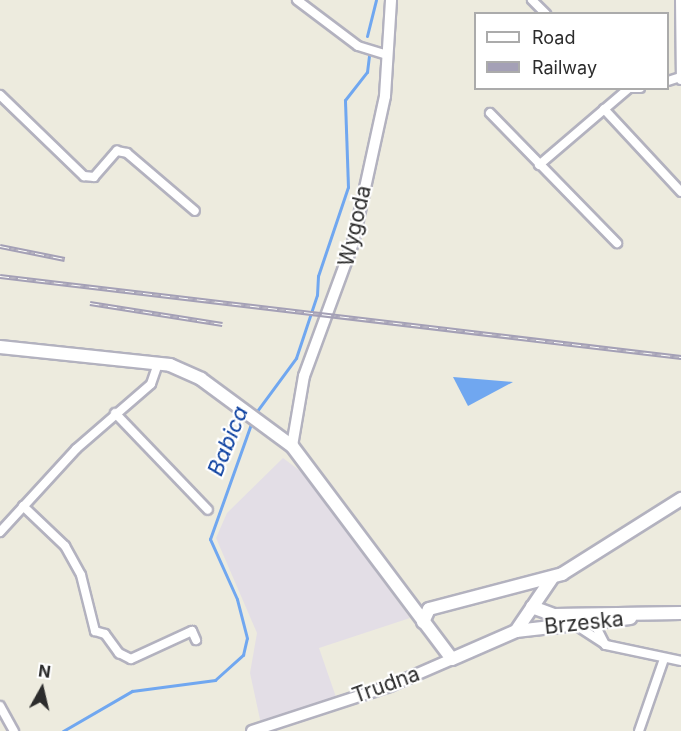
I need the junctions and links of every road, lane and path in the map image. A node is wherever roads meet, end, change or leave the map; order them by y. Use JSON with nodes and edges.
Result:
{"nodes":[{"id":1,"x":297,"y":0,"type":"edge"},
{"id":2,"x":391,"y":0,"type":"edge"},
{"id":3,"x":532,"y":0,"type":"edge"},
{"id":4,"x":680,"y":0,"type":"edge"},
{"id":5,"x":544,"y":12,"type":"edge"},
{"id":6,"x":680,"y":34,"type":"edge"},
{"id":7,"x":388,"y":55,"type":"junction"},
{"id":8,"x":681,"y":78,"type":"edge"},
{"id":9,"x":627,"y":90,"type":"edge"},
{"id":10,"x":0,"y":95,"type":"edge"},
{"id":11,"x":604,"y":109,"type":"junction"},
{"id":12,"x":490,"y":113,"type":"dead end"},
{"id":13,"x":539,"y":165,"type":"junction"},
{"id":14,"x":681,"y":192,"type":"edge"},
{"id":15,"x":195,"y":211,"type":"dead end"},
{"id":16,"x":616,"y":243,"type":"dead end"},
{"id":17,"x":0,"y":347,"type":"edge"},
{"id":18,"x":158,"y":364,"type":"junction"},
{"id":19,"x":115,"y":413,"type":"junction"},
{"id":20,"x":292,"y":446,"type":"junction"},
{"id":21,"x":681,"y":499,"type":"edge"},
{"id":22,"x":23,"y":506,"type":"junction"},
{"id":23,"x":208,"y":510,"type":"dead end"},
{"id":24,"x":0,"y":532,"type":"edge"},
{"id":25,"x":552,"y":578,"type":"junction"},
{"id":26,"x":397,"y":584,"type":"junction"},
{"id":27,"x":512,"y":589,"type":"junction"},
{"id":28,"x":532,"y":607,"type":"junction"},
{"id":29,"x":429,"y":609,"type":"junction"},
{"id":30,"x":681,"y":613,"type":"edge"},
{"id":31,"x":589,"y":615,"type":"junction"},
{"id":32,"x":423,"y":622,"type":"junction"},
{"id":33,"x":571,"y":622,"type":"junction"},
{"id":34,"x":516,"y":631,"type":"junction"},
{"id":35,"x":196,"y":640,"type":"dead end"},
{"id":36,"x":606,"y":645,"type":"junction"},
{"id":37,"x":452,"y":659,"type":"junction"},
{"id":38,"x":664,"y":659,"type":"junction"},
{"id":39,"x":681,"y":662,"type":"edge"},
{"id":40,"x":0,"y":706,"type":"edge"},
{"id":41,"x":14,"y":731,"type":"edge"},
{"id":42,"x":252,"y":731,"type":"edge"},
{"id":43,"x":639,"y":731,"type":"edge"}],
"edges":[{"from":1,"to":7,"type":"street"},
{"from":2,"to":7,"type":"street","name":"Wygoda"},
{"from":3,"to":5,"type":"street"},
{"from":4,"to":6,"type":"street"},
{"from":6,"to":8,"type":"street"},
{"from":7,"to":20,"type":"street","name":"Wygoda"},
{"from":9,"to":11,"type":"street"},
{"from":10,"to":15,"type":"street"},
{"from":11,"to":13,"type":"street"},
{"from":11,"to":14,"type":"street"},
{"from":12,"to":13,"type":"street"},
{"from":13,"to":16,"type":"street"},
{"from":17,"to":18,"type":"main road"},
{"from":18,"to":19,"type":"street"},
{"from":18,"to":20,"type":"main road"},
{"from":19,"to":22,"type":"street"},
{"from":19,"to":23,"type":"street"},
{"from":20,"to":26,"type":"main road"},
{"from":21,"to":25,"type":"main road"},
{"from":22,"to":24,"type":"street"},
{"from":22,"to":35,"type":"street"},
{"from":25,"to":27,"type":"main road"},
{"from":25,"to":28,"type":"main road"},
{"from":26,"to":29,"type":"main road"},
{"from":26,"to":32,"type":"main road"},
{"from":27,"to":28,"type":"main road"},
{"from":27,"to":29,"type":"main road"},
{"from":28,"to":31,"type":"main road","name":"Brzeska"},
{"from":28,"to":34,"type":"main road"},
{"from":29,"to":32,"type":"main road"},
{"from":30,"to":31,"type":"main road","name":"Brzeska"},
{"from":31,"to":33,"type":"main road","name":"Brzeska"},
{"from":31,"to":36,"type":"street"},
{"from":32,"to":37,"type":"main road"},
{"from":33,"to":34,"type":"main road","name":"Brzeska"},
{"from":33,"to":36,"type":"street"},
{"from":34,"to":37,"type":"main road","name":"Trudna"},
{"from":36,"to":38,"type":"street"},
{"from":37,"to":42,"type":"street","name":"Trudna"},
{"from":38,"to":39,"type":"street"},
{"from":38,"to":43,"type":"street"},
{"from":40,"to":41,"type":"street"}]}
